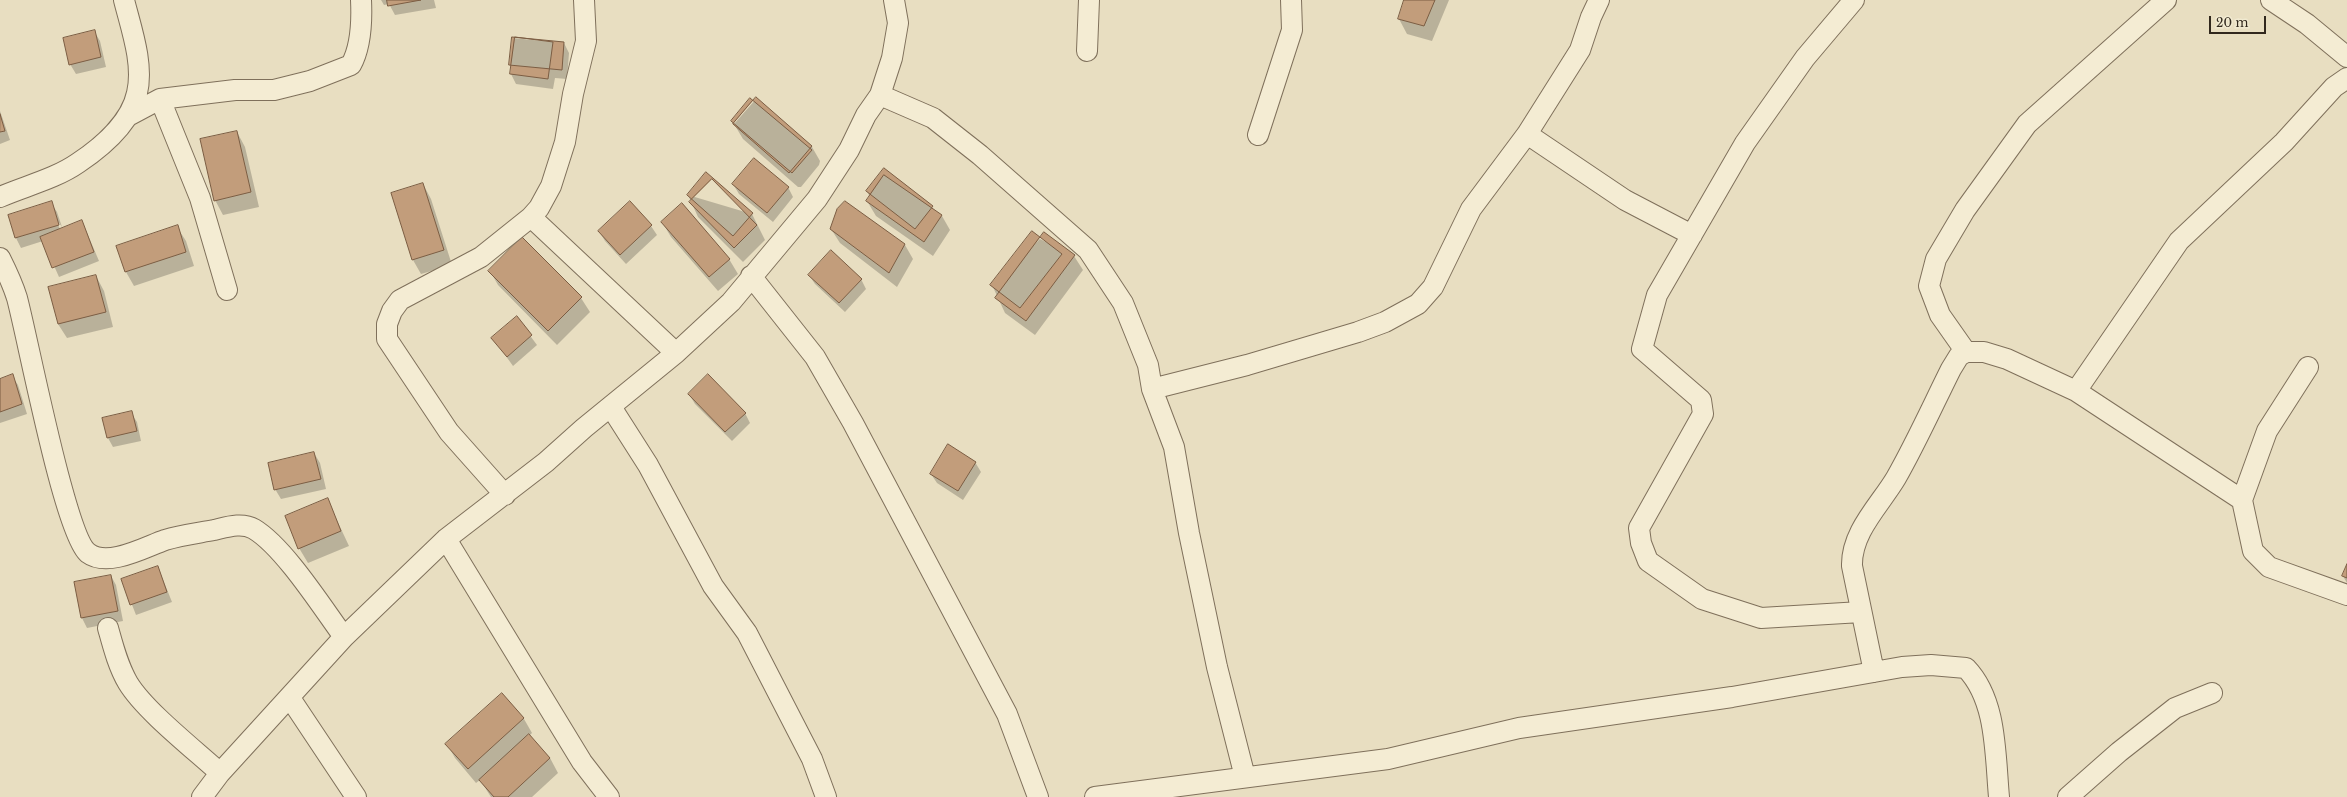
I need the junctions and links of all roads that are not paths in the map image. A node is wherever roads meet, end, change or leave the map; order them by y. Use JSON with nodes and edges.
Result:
{"nodes":[{"id":1,"x":124,"y":0,"type":"edge"},
{"id":2,"x":361,"y":0,"type":"edge"},
{"id":3,"x":584,"y":0,"type":"edge"},
{"id":4,"x":894,"y":0,"type":"edge"},
{"id":5,"x":1089,"y":0,"type":"edge"},
{"id":6,"x":1291,"y":0,"type":"edge"},
{"id":7,"x":1599,"y":0,"type":"edge"},
{"id":8,"x":1854,"y":0,"type":"edge"},
{"id":9,"x":2166,"y":0,"type":"edge"},
{"id":10,"x":2272,"y":0,"type":"edge"},
{"id":11,"x":1087,"y":51,"type":"dead end"},
{"id":12,"x":2347,"y":57,"type":"edge"},
{"id":13,"x":2347,"y":78,"type":"edge"},
{"id":14,"x":880,"y":95,"type":"junction"},
{"id":15,"x":160,"y":99,"type":"junction"},
{"id":16,"x":130,"y":115,"type":"junction"},
{"id":17,"x":1527,"y":134,"type":"junction"},
{"id":18,"x":1258,"y":135,"type":"dead end"},
{"id":19,"x":0,"y":197,"type":"edge"},
{"id":20,"x":531,"y":217,"type":"junction"},
{"id":21,"x":1692,"y":234,"type":"junction"},
{"id":22,"x":0,"y":258,"type":"edge"},
{"id":23,"x":751,"y":276,"type":"junction"},
{"id":24,"x":227,"y":290,"type":"dead end"},
{"id":25,"x":1966,"y":352,"type":"junction"},
{"id":26,"x":676,"y":353,"type":"junction"},
{"id":27,"x":2308,"y":367,"type":"dead end"},
{"id":28,"x":1152,"y":389,"type":"junction"},
{"id":29,"x":2076,"y":391,"type":"junction"},
{"id":30,"x":611,"y":407,"type":"junction"},
{"id":31,"x":505,"y":495,"type":"junction"},
{"id":32,"x":2242,"y":500,"type":"junction"},
{"id":33,"x":446,"y":539,"type":"junction"},
{"id":34,"x":2347,"y":595,"type":"edge"},
{"id":35,"x":1861,"y":612,"type":"junction"},
{"id":36,"x":108,"y":628,"type":"dead end"},
{"id":37,"x":344,"y":637,"type":"junction"},
{"id":38,"x":1874,"y":672,"type":"junction"},
{"id":39,"x":2212,"y":693,"type":"dead end"},
{"id":40,"x":290,"y":698,"type":"junction"},
{"id":41,"x":220,"y":773,"type":"junction"},
{"id":42,"x":1245,"y":777,"type":"junction"},
{"id":43,"x":202,"y":797,"type":"edge"},
{"id":44,"x":356,"y":797,"type":"edge"},
{"id":45,"x":609,"y":797,"type":"edge"},
{"id":46,"x":826,"y":797,"type":"edge"},
{"id":47,"x":1038,"y":797,"type":"edge"},
{"id":48,"x":1095,"y":797,"type":"edge"},
{"id":49,"x":1999,"y":797,"type":"edge"},
{"id":50,"x":2068,"y":797,"type":"edge"}],
"edges":[{"from":1,"to":16,"type":"street"},
{"from":2,"to":15,"type":"street"},
{"from":3,"to":20,"type":"street"},
{"from":4,"to":14,"type":"street"},
{"from":5,"to":11,"type":"street"},
{"from":6,"to":18,"type":"street"},
{"from":7,"to":17,"type":"street"},
{"from":8,"to":21,"type":"street"},
{"from":9,"to":25,"type":"street"},
{"from":10,"to":12,"type":"street"},
{"from":13,"to":29,"type":"street"},
{"from":14,"to":23,"type":"street"},
{"from":14,"to":28,"type":"street"},
{"from":15,"to":16,"type":"street"},
{"from":15,"to":24,"type":"street"},
{"from":16,"to":19,"type":"street"},
{"from":17,"to":21,"type":"street"},
{"from":17,"to":28,"type":"street"},
{"from":20,"to":26,"type":"street"},
{"from":20,"to":31,"type":"street"},
{"from":21,"to":35,"type":"street"},
{"from":22,"to":37,"type":"street"},
{"from":23,"to":26,"type":"street"},
{"from":23,"to":47,"type":"street"},
{"from":25,"to":29,"type":"street"},
{"from":25,"to":35,"type":"street"},
{"from":26,"to":30,"type":"street"},
{"from":27,"to":32,"type":"street"},
{"from":28,"to":42,"type":"street"},
{"from":29,"to":32,"type":"street"},
{"from":30,"to":31,"type":"street"},
{"from":30,"to":46,"type":"street"},
{"from":31,"to":33,"type":"street"},
{"from":32,"to":34,"type":"street"},
{"from":33,"to":37,"type":"street"},
{"from":33,"to":45,"type":"street"},
{"from":35,"to":38,"type":"street"},
{"from":36,"to":41,"type":"street"},
{"from":37,"to":40,"type":"street"},
{"from":38,"to":42,"type":"street"},
{"from":38,"to":49,"type":"street"},
{"from":39,"to":50,"type":"street"},
{"from":40,"to":41,"type":"street"},
{"from":40,"to":44,"type":"street"},
{"from":41,"to":43,"type":"street"},
{"from":42,"to":48,"type":"street"}]}
